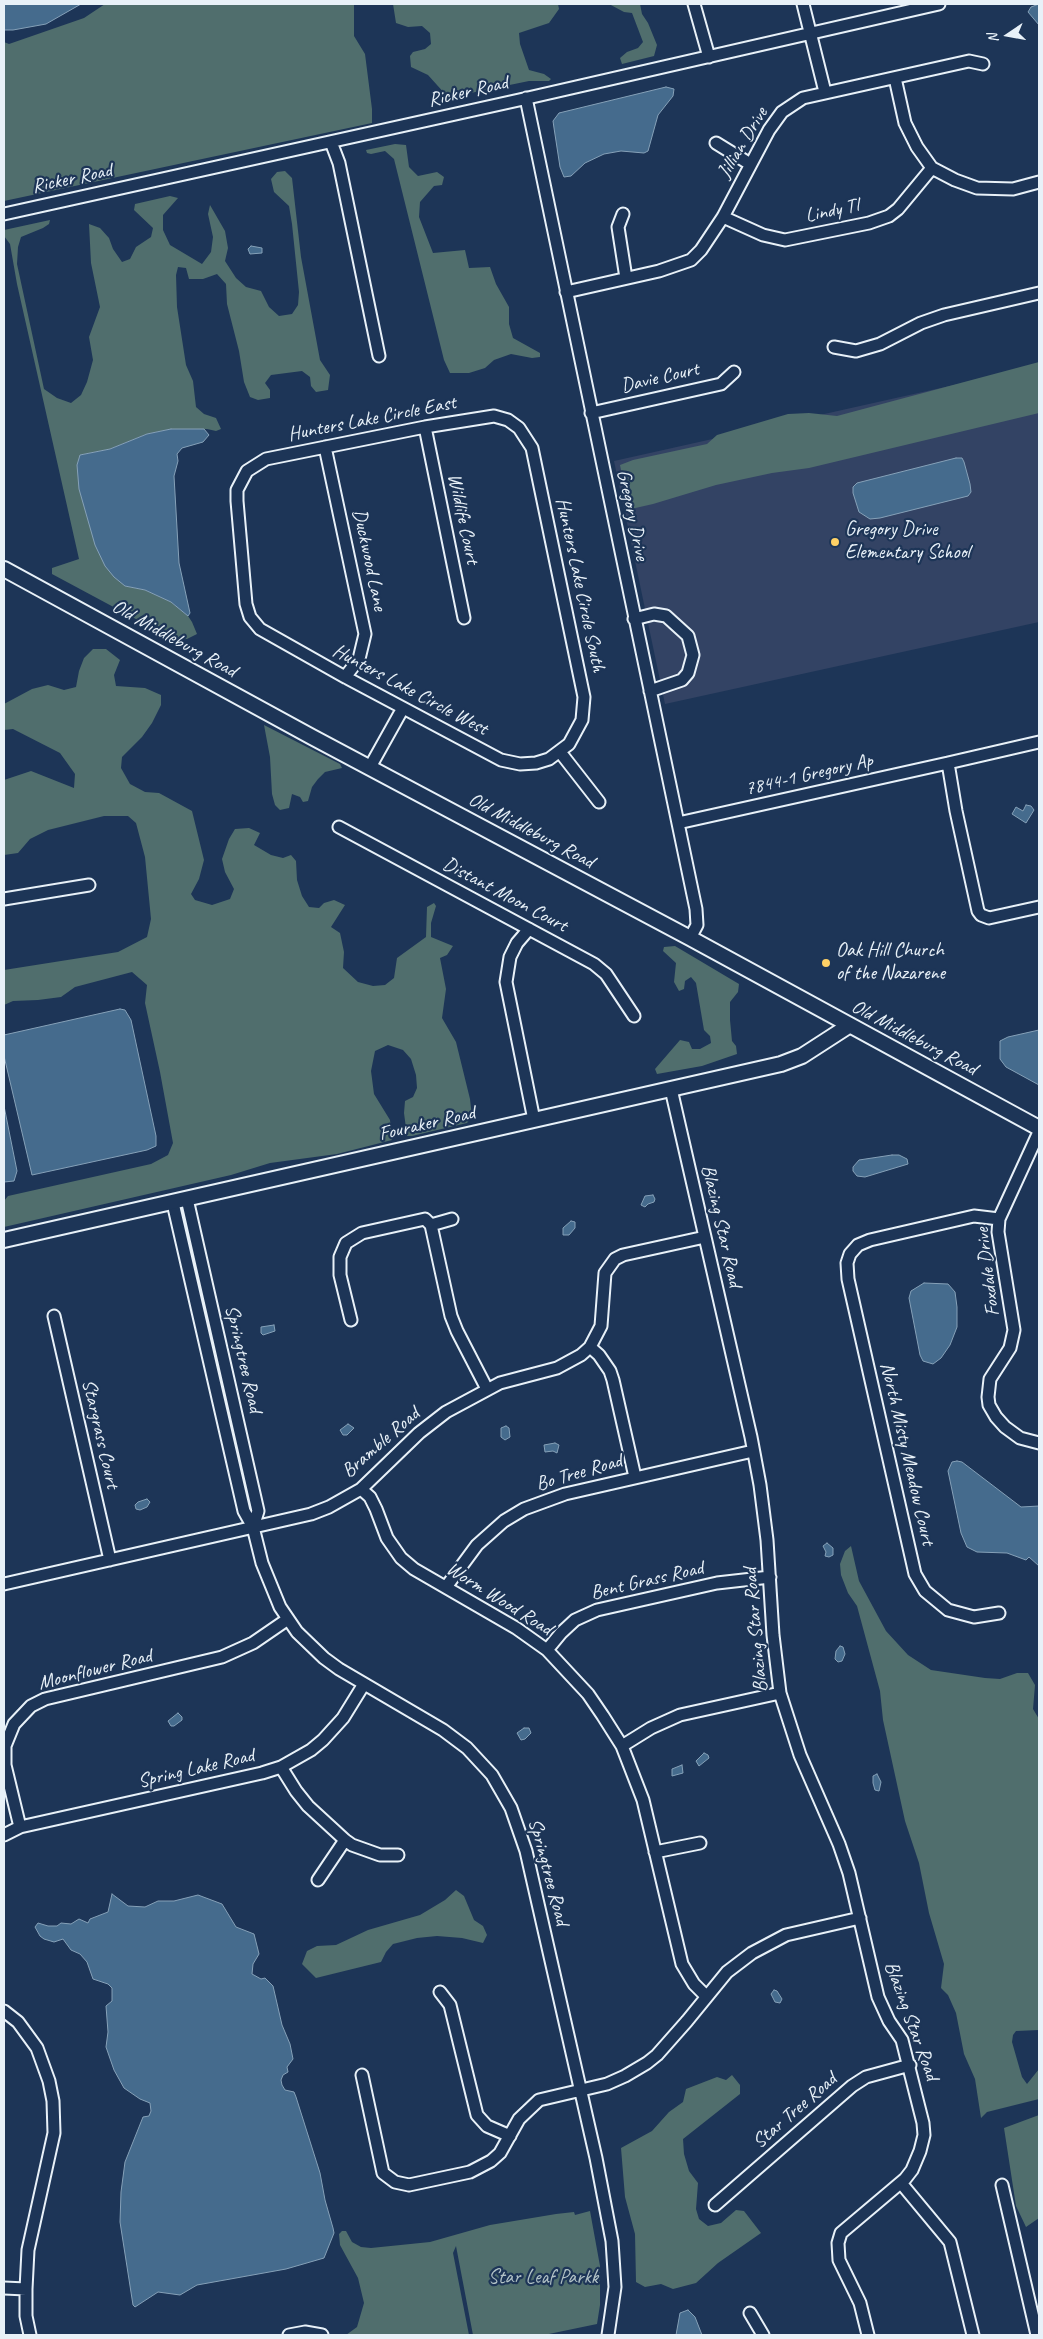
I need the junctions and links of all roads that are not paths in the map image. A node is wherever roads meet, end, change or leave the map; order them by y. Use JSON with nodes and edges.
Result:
{"nodes":[{"id":1,"x":694,"y":4,"type":"edge"},
{"id":2,"x":803,"y":4,"type":"edge"},
{"id":3,"x":939,"y":4,"type":"edge"},
{"id":4,"x":812,"y":33,"type":"junction"},
{"id":5,"x":709,"y":56,"type":"junction"},
{"id":6,"x":983,"y":64,"type":"dead end"},
{"id":7,"x":895,"y":78,"type":"junction"},
{"id":8,"x":824,"y":92,"type":"junction"},
{"id":9,"x":526,"y":98,"type":"junction"},
{"id":10,"x":335,"y":141,"type":"junction"},
{"id":11,"x":716,"y":143,"type":"dead end"},
{"id":12,"x":750,"y":164,"type":"junction"},
{"id":13,"x":932,"y":168,"type":"junction"},
{"id":14,"x":1039,"y":182,"type":"edge"},
{"id":15,"x":4,"y":214,"type":"edge"},
{"id":16,"x":622,"y":214,"type":"dead end"},
{"id":17,"x":723,"y":217,"type":"junction"},
{"id":18,"x":626,"y":278,"type":"junction"},
{"id":19,"x":566,"y":292,"type":"junction"},
{"id":20,"x":1039,"y":293,"type":"edge"},
{"id":21,"x":834,"y":348,"type":"dead end"},
{"id":22,"x":379,"y":356,"type":"dead end"},
{"id":23,"x":734,"y":372,"type":"dead end"},
{"id":24,"x":591,"y":413,"type":"junction"},
{"id":25,"x":515,"y":425,"type":"joint"},
{"id":26,"x":424,"y":427,"type":"junction"},
{"id":27,"x":326,"y":447,"type":"junction"},
{"id":28,"x":4,"y":570,"type":"edge"},
{"id":29,"x":250,"y":618,"type":"joint"},
{"id":30,"x":464,"y":618,"type":"dead end"},
{"id":31,"x":634,"y":618,"type":"junction"},
{"id":32,"x":345,"y":677,"type":"junction"},
{"id":33,"x":650,"y":691,"type":"junction"},
{"id":34,"x":403,"y":708,"type":"junction"},
{"id":35,"x":1039,"y":742,"type":"edge"},
{"id":36,"x":560,"y":752,"type":"junction"},
{"id":37,"x":948,"y":762,"type":"junction"},
{"id":38,"x":370,"y":767,"type":"junction"},
{"id":39,"x":599,"y":802,"type":"dead end"},
{"id":40,"x":678,"y":823,"type":"junction"},
{"id":41,"x":340,"y":827,"type":"dead end"},
{"id":42,"x":89,"y":885,"type":"dead end"},
{"id":43,"x":4,"y":899,"type":"edge"},
{"id":44,"x":1039,"y":907,"type":"edge"},
{"id":45,"x":529,"y":929,"type":"junction"},
{"id":46,"x":690,"y":938,"type":"junction"},
{"id":47,"x":634,"y":1016,"type":"dead end"},
{"id":48,"x":850,"y":1025,"type":"junction"},
{"id":49,"x":671,"y":1089,"type":"junction"},
{"id":50,"x":534,"y":1120,"type":"junction"},
{"id":51,"x":1039,"y":1130,"type":"edge"},
{"id":52,"x":187,"y":1200,"type":"junction"},
{"id":53,"x":173,"y":1203,"type":"junction"},
{"id":54,"x":452,"y":1219,"type":"dead end"},
{"id":55,"x":999,"y":1219,"type":"junction"},
{"id":56,"x":431,"y":1225,"type":"junction"},
{"id":57,"x":705,"y":1237,"type":"junction"},
{"id":58,"x":4,"y":1240,"type":"edge"},
{"id":59,"x":54,"y":1316,"type":"dead end"},
{"id":60,"x":351,"y":1320,"type":"dead end"},
{"id":61,"x":590,"y":1347,"type":"junction"},
{"id":62,"x":487,"y":1389,"type":"junction"},
{"id":63,"x":1039,"y":1444,"type":"edge"},
{"id":64,"x":753,"y":1451,"type":"junction"},
{"id":65,"x":635,"y":1477,"type":"junction"},
{"id":66,"x":361,"y":1489,"type":"junction"},
{"id":67,"x":253,"y":1528,"type":"junction"},
{"id":68,"x":110,"y":1560,"type":"junction"},
{"id":69,"x":770,"y":1577,"type":"junction"},
{"id":70,"x":4,"y":1584,"type":"edge"},
{"id":71,"x":446,"y":1587,"type":"junction"},
{"id":72,"x":998,"y":1613,"type":"dead end"},
{"id":73,"x":288,"y":1619,"type":"junction"},
{"id":74,"x":547,"y":1650,"type":"junction"},
{"id":75,"x":364,"y":1684,"type":"junction"},
{"id":76,"x":780,"y":1693,"type":"junction"},
{"id":77,"x":622,"y":1746,"type":"junction"},
{"id":78,"x":281,"y":1767,"type":"junction"},
{"id":79,"x":20,"y":1827,"type":"junction"},
{"id":80,"x":4,"y":1835,"type":"edge"},
{"id":81,"x":345,"y":1840,"type":"junction"},
{"id":82,"x":700,"y":1842,"type":"dead end"},
{"id":83,"x":655,"y":1852,"type":"junction"},
{"id":84,"x":398,"y":1855,"type":"dead end"},
{"id":85,"x":318,"y":1880,"type":"dead end"},
{"id":86,"x":860,"y":1918,"type":"junction"},
{"id":87,"x":440,"y":1992,"type":"dead end"},
{"id":88,"x":706,"y":1996,"type":"junction"},
{"id":89,"x":4,"y":2011,"type":"edge"},
{"id":90,"x":910,"y":2065,"type":"junction"},
{"id":91,"x":362,"y":2075,"type":"dead end"},
{"id":92,"x":580,"y":2089,"type":"junction"},
{"id":93,"x":510,"y":2136,"type":"junction"},
{"id":94,"x":900,"y":2183,"type":"junction"},
{"id":95,"x":1002,"y":2185,"type":"dead end"},
{"id":96,"x":715,"y":2205,"type":"dead end"},
{"id":97,"x":4,"y":2288,"type":"edge"},
{"id":98,"x":26,"y":2289,"type":"junction"},
{"id":99,"x":750,"y":2313,"type":"dead end"},
{"id":100,"x":30,"y":2335,"type":"edge"},
{"id":101,"x":289,"y":2335,"type":"edge"},
{"id":102,"x":322,"y":2335,"type":"edge"},
{"id":103,"x":608,"y":2335,"type":"edge"},
{"id":104,"x":763,"y":2335,"type":"edge"},
{"id":105,"x":868,"y":2335,"type":"edge"},
{"id":106,"x":973,"y":2335,"type":"edge"},
{"id":107,"x":1037,"y":2335,"type":"edge"}],
"edges":[{"from":1,"to":5,"type":"street"},
{"from":2,"to":4,"type":"street"},
{"from":3,"to":4,"type":"street","name":"Ricker Road"},
{"from":4,"to":5,"type":"street","name":"Ricker Road"},
{"from":4,"to":8,"type":"street"},
{"from":5,"to":9,"type":"street","name":"Ricker Road"},
{"from":6,"to":7,"type":"street","name":"Jillian Drive"},
{"from":7,"to":8,"type":"street","name":"Jillian Drive"},
{"from":7,"to":13,"type":"street"},
{"from":8,"to":12,"type":"street","name":"Jillian Drive"},
{"from":9,"to":10,"type":"street","name":"Ricker Road"},
{"from":9,"to":19,"type":"street","name":"Gregory Drive"},
{"from":10,"to":15,"type":"street","name":"Ricker Road"},
{"from":10,"to":22,"type":"street"},
{"from":11,"to":12,"type":"street"},
{"from":12,"to":17,"type":"street","name":"Jillian Drive"},
{"from":13,"to":14,"type":"street"},
{"from":13,"to":17,"type":"street","name":"Lindy Tl"},
{"from":16,"to":18,"type":"street"},
{"from":17,"to":18,"type":"street","name":"Jillian Drive"},
{"from":18,"to":19,"type":"street","name":"Jillian Drive"},
{"from":19,"to":24,"type":"street","name":"Gregory Drive"},
{"from":20,"to":21,"type":"street"},
{"from":23,"to":24,"type":"street","name":"Davie Court"},
{"from":24,"to":31,"type":"street","name":"Gregory Drive"},
{"from":25,"to":26,"type":"street","name":"Hunters Lake Circle East"},
{"from":25,"to":36,"type":"street","name":"Hunters Lake Circle South"},
{"from":26,"to":27,"type":"street","name":"Hunters Lake Circle East"},
{"from":26,"to":30,"type":"street","name":"Wildlife Court"},
{"from":27,"to":29,"type":"street","name":"Hunters Lake Circle East"},
{"from":27,"to":32,"type":"street","name":"Duckwood Lane"},
{"from":28,"to":38,"type":"main road","name":"Old Middleburg Road"},
{"from":29,"to":32,"type":"street","name":"Hunters Lake Circle West"},
{"from":31,"to":33,"type":"street","name":"Gregory Drive"},
{"from":31,"to":33,"type":"street"},
{"from":32,"to":34,"type":"street","name":"Hunters Lake Circle West"},
{"from":33,"to":40,"type":"street","name":"Gregory Drive"},
{"from":34,"to":36,"type":"street","name":"Hunters Lake Circle West"},
{"from":34,"to":38,"type":"street"},
{"from":35,"to":37,"type":"street","name":"7844-1 Gregory Ap"},
{"from":36,"to":39,"type":"street"},
{"from":37,"to":40,"type":"street","name":"7844-1 Gregory Ap"},
{"from":37,"to":44,"type":"street"},
{"from":38,"to":46,"type":"main road","name":"Old Middleburg Road"},
{"from":40,"to":46,"type":"street","name":"Gregory Drive"},
{"from":41,"to":45,"type":"street","name":"Distant Moon Court"},
{"from":42,"to":43,"type":"street"},
{"from":45,"to":47,"type":"street","name":"Distant Moon Court"},
{"from":45,"to":50,"type":"street"},
{"from":46,"to":48,"type":"main road","name":"Old Middleburg Road"},
{"from":48,"to":49,"type":"main road","name":"Fouraker Road"},
{"from":48,"to":51,"type":"main road","name":"Old Middleburg Road"},
{"from":49,"to":50,"type":"main road","name":"Fouraker Road"},
{"from":49,"to":57,"type":"street","name":"Blazing Star Road"},
{"from":50,"to":52,"type":"main road","name":"Fouraker Road"},
{"from":51,"to":55,"type":"street","name":"Foxdale Drive"},
{"from":52,"to":53,"type":"main road","name":"Fouraker Road"},
{"from":52,"to":67,"type":"street","name":"Springtree Road"},
{"from":53,"to":58,"type":"main road","name":"Fouraker Road"},
{"from":53,"to":67,"type":"street","name":"Springtree Road"},
{"from":54,"to":56,"type":"street"},
{"from":55,"to":63,"type":"street","name":"Foxdale Drive"},
{"from":55,"to":72,"type":"street","name":"North Misty Meadow Court"},
{"from":56,"to":60,"type":"street"},
{"from":56,"to":62,"type":"street"},
{"from":57,"to":61,"type":"street","name":"Bramble Road"},
{"from":57,"to":64,"type":"street","name":"Blazing Star Road"},
{"from":59,"to":68,"type":"street","name":"Stargrass Court"},
{"from":61,"to":62,"type":"street","name":"Bramble Road"},
{"from":61,"to":65,"type":"street"},
{"from":62,"to":66,"type":"street","name":"Bramble Road"},
{"from":64,"to":65,"type":"street","name":"Bo Tree Road"},
{"from":64,"to":69,"type":"street","name":"Blazing Star Road"},
{"from":65,"to":71,"type":"street","name":"Bo Tree Road"},
{"from":66,"to":67,"type":"street","name":"Bramble Road"},
{"from":66,"to":71,"type":"street","name":"Worm Wood Road"},
{"from":67,"to":68,"type":"street","name":"Bramble Road"},
{"from":67,"to":73,"type":"street","name":"Springtree Road"},
{"from":68,"to":70,"type":"street","name":"Bramble Road"},
{"from":69,"to":74,"type":"street","name":"Bent Grass Road"},
{"from":69,"to":76,"type":"street","name":"Blazing Star Road"},
{"from":71,"to":74,"type":"street","name":"Worm Wood Road"},
{"from":73,"to":75,"type":"street","name":"Springtree Road"},
{"from":73,"to":79,"type":"street","name":"Moonflower Road"},
{"from":74,"to":77,"type":"street","name":"Worm Wood Road"},
{"from":75,"to":78,"type":"street","name":"Spring Lake Road"},
{"from":75,"to":92,"type":"street","name":"Springtree Road"},
{"from":76,"to":77,"type":"street"},
{"from":76,"to":86,"type":"street","name":"Blazing Star Road"},
{"from":77,"to":83,"type":"street","name":"Worm Wood Road"},
{"from":78,"to":79,"type":"street","name":"Spring Lake Road"},
{"from":78,"to":81,"type":"street"},
{"from":79,"to":80,"type":"street","name":"Spring Lake Road"},
{"from":81,"to":84,"type":"street"},
{"from":81,"to":85,"type":"street"},
{"from":82,"to":83,"type":"street"},
{"from":83,"to":88,"type":"street","name":"Worm Wood Road"},
{"from":86,"to":88,"type":"street"},
{"from":86,"to":90,"type":"street","name":"Blazing Star Road"},
{"from":87,"to":93,"type":"street"},
{"from":88,"to":92,"type":"street"},
{"from":89,"to":98,"type":"street"},
{"from":90,"to":94,"type":"street","name":"Blazing Star Road"},
{"from":90,"to":96,"type":"street","name":"Star Tree Road"},
{"from":91,"to":93,"type":"street"},
{"from":92,"to":93,"type":"street"},
{"from":92,"to":103,"type":"street","name":"Springtree Road"},
{"from":94,"to":105,"type":"street","name":"Blazing Star Road"},
{"from":94,"to":106,"type":"street"},
{"from":95,"to":107,"type":"street"},
{"from":97,"to":98,"type":"street"},
{"from":98,"to":100,"type":"street"},
{"from":99,"to":104,"type":"street"},
{"from":101,"to":102,"type":"street"}]}
